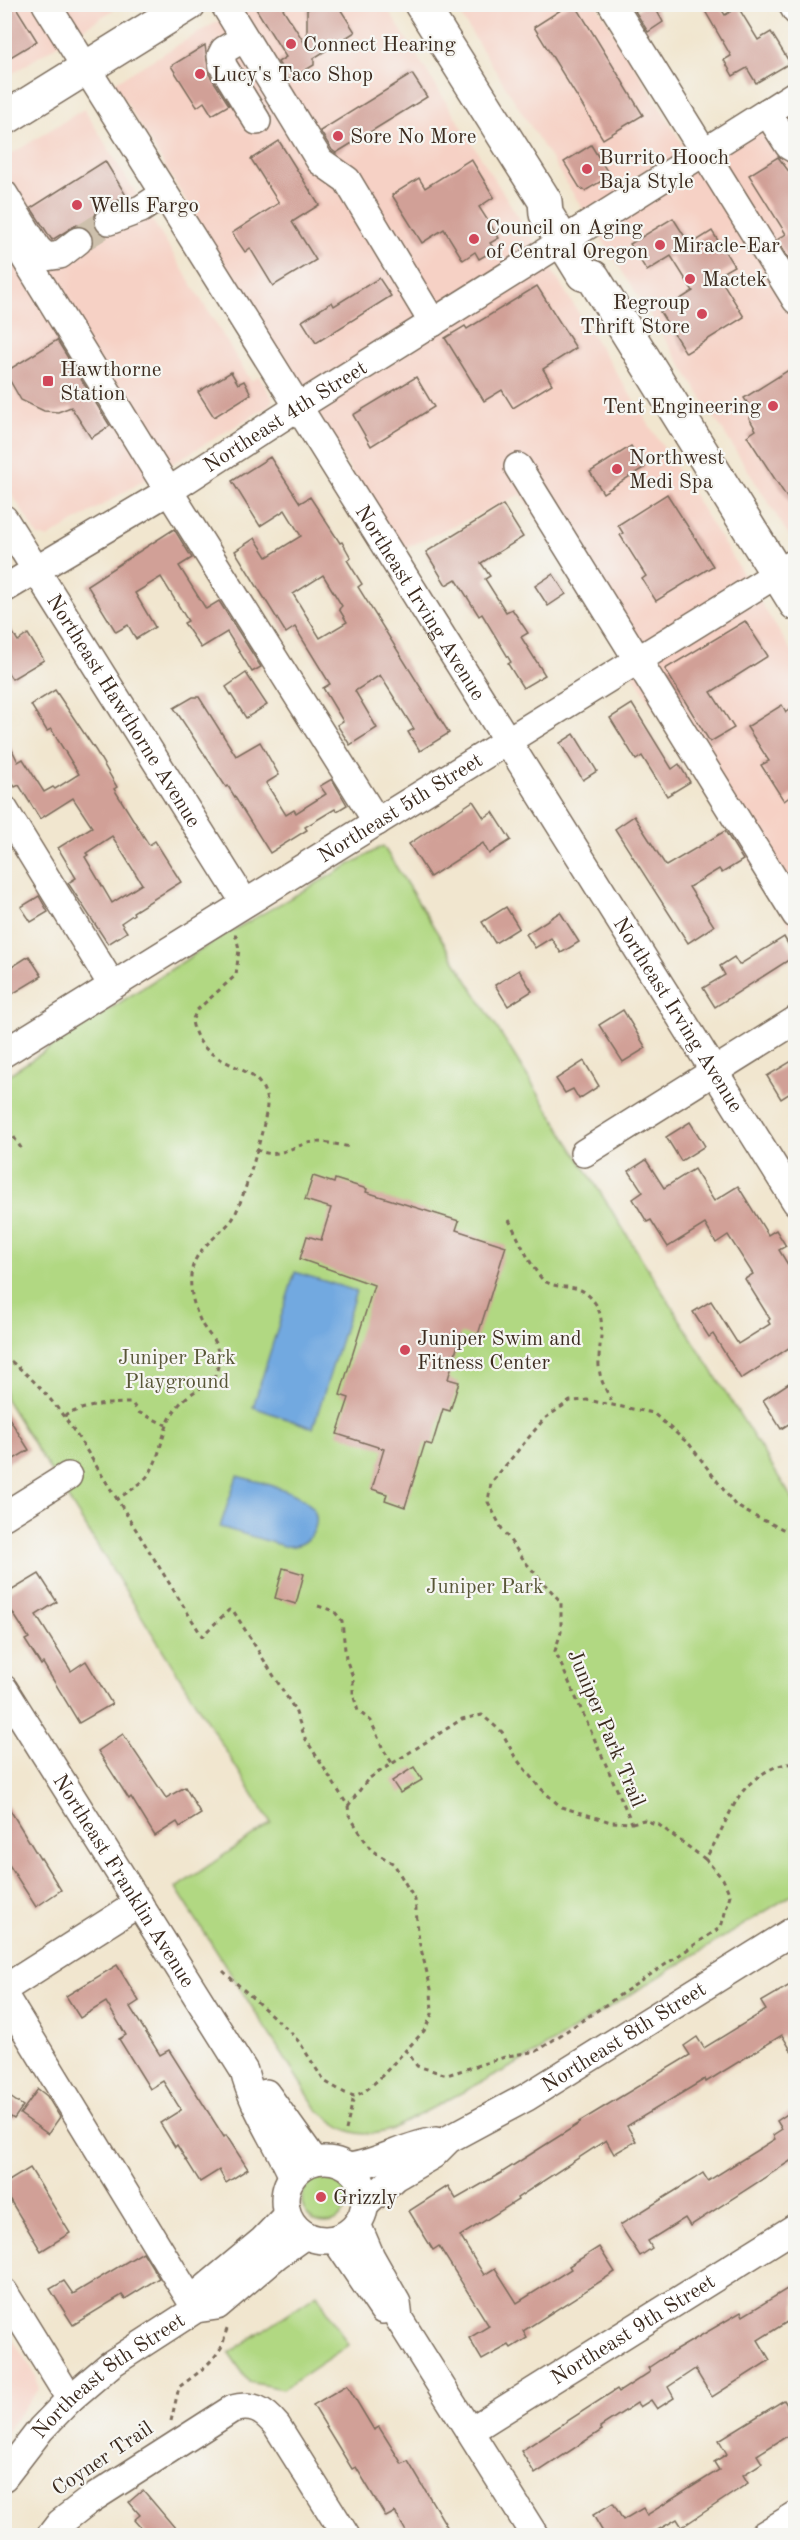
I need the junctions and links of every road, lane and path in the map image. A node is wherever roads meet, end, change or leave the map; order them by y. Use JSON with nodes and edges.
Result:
{"nodes":[{"id":1,"x":46,"y":4,"type":"edge"},
{"id":2,"x":189,"y":4,"type":"edge"},
{"id":3,"x":224,"y":4,"type":"edge"},
{"id":4,"x":421,"y":4,"type":"edge"},
{"id":5,"x":612,"y":4,"type":"edge"},
{"id":6,"x":792,"y":4,"type":"edge"},
{"id":7,"x":795,"y":11,"type":"edge"},
{"id":8,"x":244,"y":38,"type":"junction"},
{"id":9,"x":86,"y":69,"type":"junction"},
{"id":10,"x":795,"y":93,"type":"edge"},
{"id":11,"x":767,"y":112,"type":"junction"},
{"id":12,"x":4,"y":119,"type":"edge"},
{"id":13,"x":257,"y":121,"type":"dead end"},
{"id":14,"x":795,"y":150,"type":"edge"},
{"id":15,"x":704,"y":152,"type":"junction"},
{"id":16,"x":4,"y":194,"type":"edge"},
{"id":17,"x":164,"y":194,"type":"junction"},
{"id":18,"x":109,"y":221,"type":"tunnel mouth"},
{"id":19,"x":4,"y":224,"type":"edge"},
{"id":20,"x":569,"y":238,"type":"junction"},
{"id":21,"x":78,"y":241,"type":"tunnel mouth"},
{"id":22,"x":795,"y":300,"type":"edge"},
{"id":23,"x":434,"y":323,"type":"junction"},
{"id":24,"x":298,"y":408,"type":"junction"},
{"id":25,"x":518,"y":467,"type":"dead end"},
{"id":26,"x":169,"y":491,"type":"junction"},
{"id":27,"x":4,"y":519,"type":"edge"},
{"id":28,"x":786,"y":567,"type":"edge"},
{"id":29,"x":36,"y":569,"type":"junction"},
{"id":30,"x":4,"y":589,"type":"edge"},
{"id":31,"x":795,"y":604,"type":"edge"},
{"id":32,"x":637,"y":661,"type":"junction"},
{"id":33,"x":507,"y":741,"type":"junction"},
{"id":34,"x":4,"y":808,"type":"edge"},
{"id":35,"x":378,"y":822,"type":"junction"},
{"id":36,"x":245,"y":903,"type":"junction"},
{"id":37,"x":795,"y":915,"type":"edge"},
{"id":38,"x":229,"y":937,"type":"dead end"},
{"id":39,"x":112,"y":985,"type":"junction"},
{"id":40,"x":795,"y":1020,"type":"edge"},
{"id":41,"x":4,"y":1053,"type":"edge"},
{"id":42,"x":712,"y":1071,"type":"junction"},
{"id":43,"x":4,"y":1122,"type":"edge"},
{"id":44,"x":351,"y":1147,"type":"dead end"},
{"id":45,"x":256,"y":1149,"type":"junction"},
{"id":46,"x":23,"y":1151,"type":"dead end"},
{"id":47,"x":584,"y":1153,"type":"dead end"},
{"id":48,"x":795,"y":1202,"type":"edge"},
{"id":49,"x":509,"y":1220,"type":"dead end"},
{"id":50,"x":4,"y":1356,"type":"edge"},
{"id":51,"x":613,"y":1405,"type":"junction"},
{"id":52,"x":64,"y":1416,"type":"junction"},
{"id":53,"x":165,"y":1428,"type":"junction"},
{"id":54,"x":68,"y":1476,"type":"dead end"},
{"id":55,"x":117,"y":1499,"type":"junction"},
{"id":56,"x":4,"y":1516,"type":"edge"},
{"id":57,"x":795,"y":1534,"type":"edge"},
{"id":58,"x":318,"y":1606,"type":"dead end"},
{"id":59,"x":4,"y":1689,"type":"edge"},
{"id":60,"x":392,"y":1763,"type":"junction"},
{"id":61,"x":795,"y":1764,"type":"edge"},
{"id":62,"x":348,"y":1806,"type":"junction"},
{"id":63,"x":632,"y":1823,"type":"junction"},
{"id":64,"x":705,"y":1859,"type":"junction"},
{"id":65,"x":139,"y":1903,"type":"junction"},
{"id":66,"x":795,"y":1929,"type":"edge"},
{"id":67,"x":223,"y":1971,"type":"dead end"},
{"id":68,"x":4,"y":1989,"type":"edge"},
{"id":69,"x":4,"y":1995,"type":"edge"},
{"id":70,"x":406,"y":2050,"type":"junction"},
{"id":71,"x":354,"y":2096,"type":"junction"},
{"id":72,"x":346,"y":2130,"type":"dead end"},
{"id":73,"x":449,"y":2139,"type":"junction"},
{"id":74,"x":349,"y":2167,"type":"junction"},
{"id":75,"x":303,"y":2168,"type":"junction"},
{"id":76,"x":287,"y":2214,"type":"junction"},
{"id":77,"x":361,"y":2214,"type":"junction"},
{"id":78,"x":795,"y":2227,"type":"edge"},
{"id":79,"x":305,"y":2235,"type":"junction"},
{"id":80,"x":335,"y":2239,"type":"junction"},
{"id":81,"x":4,"y":2292,"type":"edge"},
{"id":82,"x":196,"y":2309,"type":"junction"},
{"id":83,"x":399,"y":2319,"type":"junction"},
{"id":84,"x":231,"y":2323,"type":"dead end"},
{"id":85,"x":70,"y":2398,"type":"junction"},
{"id":86,"x":171,"y":2423,"type":"dead end"},
{"id":87,"x":470,"y":2431,"type":"junction"},
{"id":88,"x":4,"y":2477,"type":"edge"},
{"id":89,"x":795,"y":2515,"type":"edge"},
{"id":90,"x":50,"y":2535,"type":"edge"},
{"id":91,"x":346,"y":2535,"type":"edge"},
{"id":92,"x":535,"y":2535,"type":"edge"},
{"id":93,"x":762,"y":2535,"type":"edge"}],
"edges":[{"from":1,"to":9,"type":"street","name":"Northeast Irving Avenue"},
{"from":2,"to":9,"type":"main road"},
{"from":3,"to":8,"type":"street"},
{"from":4,"to":20,"type":"main road"},
{"from":5,"to":15,"type":"street"},
{"from":6,"to":7,"type":"street"},
{"from":8,"to":13,"type":"street"},
{"from":8,"to":23,"type":"street"},
{"from":9,"to":12,"type":"main road"},
{"from":9,"to":17,"type":"street","name":"Northeast Irving Avenue"},
{"from":10,"to":11,"type":"street","name":"Northeast 4th Street"},
{"from":11,"to":14,"type":"street"},
{"from":11,"to":15,"type":"street","name":"Northeast 4th Street"},
{"from":15,"to":20,"type":"street","name":"Northeast 4th Street"},
{"from":15,"to":22,"type":"street"},
{"from":16,"to":21,"type":"street"},
{"from":17,"to":18,"type":"street"},
{"from":17,"to":24,"type":"street","name":"Northeast Irving Avenue"},
{"from":19,"to":26,"type":"street"},
{"from":20,"to":23,"type":"street","name":"Northeast 4th Street"},
{"from":20,"to":28,"type":"main road"},
{"from":23,"to":24,"type":"street","name":"Northeast 4th Street"},
{"from":24,"to":26,"type":"street","name":"Northeast 4th Street"},
{"from":24,"to":33,"type":"street","name":"Northeast Irving Avenue"},
{"from":25,"to":32,"type":"street"},
{"from":26,"to":29,"type":"street","name":"Northeast 4th Street"},
{"from":26,"to":35,"type":"street"},
{"from":27,"to":29,"type":"street","name":"Northeast Hawthorne Avenue"},
{"from":28,"to":31,"type":"main road"},
{"from":28,"to":32,"type":"street","name":"Northeast 5th Street"},
{"from":29,"to":30,"type":"street","name":"Northeast 4th Street"},
{"from":29,"to":36,"type":"street","name":"Northeast Hawthorne Avenue"},
{"from":32,"to":33,"type":"street","name":"Northeast 5th Street"},
{"from":32,"to":37,"type":"street"},
{"from":33,"to":35,"type":"street","name":"Northeast 5th Street"},
{"from":33,"to":42,"type":"street","name":"Northeast Irving Avenue"},
{"from":34,"to":39,"type":"street"},
{"from":35,"to":36,"type":"street","name":"Northeast 5th Street"},
{"from":36,"to":39,"type":"street","name":"Northeast 5th Street"},
{"from":38,"to":45,"type":"path"},
{"from":39,"to":41,"type":"street","name":"Northeast 5th Street"},
{"from":40,"to":42,"type":"street"},
{"from":42,"to":47,"type":"street"},
{"from":42,"to":48,"type":"street","name":"Northeast Irving Avenue"},
{"from":43,"to":46,"type":"path"},
{"from":44,"to":45,"type":"path"},
{"from":45,"to":53,"type":"path"},
{"from":49,"to":51,"type":"path"},
{"from":50,"to":52,"type":"path"},
{"from":51,"to":57,"type":"path","name":"Juniper Park Trail"},
{"from":51,"to":63,"type":"path","name":"Juniper Park Trail"},
{"from":52,"to":53,"type":"path"},
{"from":52,"to":55,"type":"path"},
{"from":53,"to":55,"type":"path"},
{"from":54,"to":56,"type":"street"},
{"from":55,"to":62,"type":"path"},
{"from":58,"to":60,"type":"path"},
{"from":59,"to":65,"type":"street","name":"Northeast Franklin Avenue"},
{"from":60,"to":62,"type":"path","name":"Juniper Park Trail"},
{"from":60,"to":63,"type":"path","name":"Juniper Park Trail"},
{"from":61,"to":64,"type":"path"},
{"from":62,"to":70,"type":"path"},
{"from":63,"to":64,"type":"path"},
{"from":64,"to":70,"type":"path"},
{"from":65,"to":68,"type":"street"},
{"from":65,"to":75,"type":"street","name":"Northeast Franklin Avenue"},
{"from":66,"to":73,"type":"street","name":"Northeast 8th Street"},
{"from":67,"to":71,"type":"path"},
{"from":69,"to":82,"type":"street"},
{"from":70,"to":71,"type":"path"},
{"from":71,"to":72,"type":"path"},
{"from":73,"to":74,"type":"street","name":"Northeast 8th Street"},
{"from":73,"to":77,"type":"street","name":"Northeast 8th Street"},
{"from":74,"to":75,"type":"street"},
{"from":74,"to":77,"type":"street"},
{"from":75,"to":76,"type":"street"},
{"from":76,"to":79,"type":"street"},
{"from":76,"to":82,"type":"street","name":"Northeast 8th Street"},
{"from":77,"to":80,"type":"street"},
{"from":77,"to":83,"type":"street"},
{"from":78,"to":87,"type":"street","name":"Northeast 9th Street"},
{"from":79,"to":80,"type":"street"},
{"from":79,"to":82,"type":"street","name":"Northeast 8th Street"},
{"from":80,"to":83,"type":"street"},
{"from":81,"to":85,"type":"street"},
{"from":82,"to":85,"type":"street","name":"Northeast 8th Street"},
{"from":83,"to":87,"type":"street"},
{"from":84,"to":86,"type":"path","name":"Coyner Trail"},
{"from":85,"to":88,"type":"street","name":"Northeast 8th Street"},
{"from":87,"to":92,"type":"street"},
{"from":89,"to":93,"type":"street"},
{"from":90,"to":91,"type":"street"}]}
